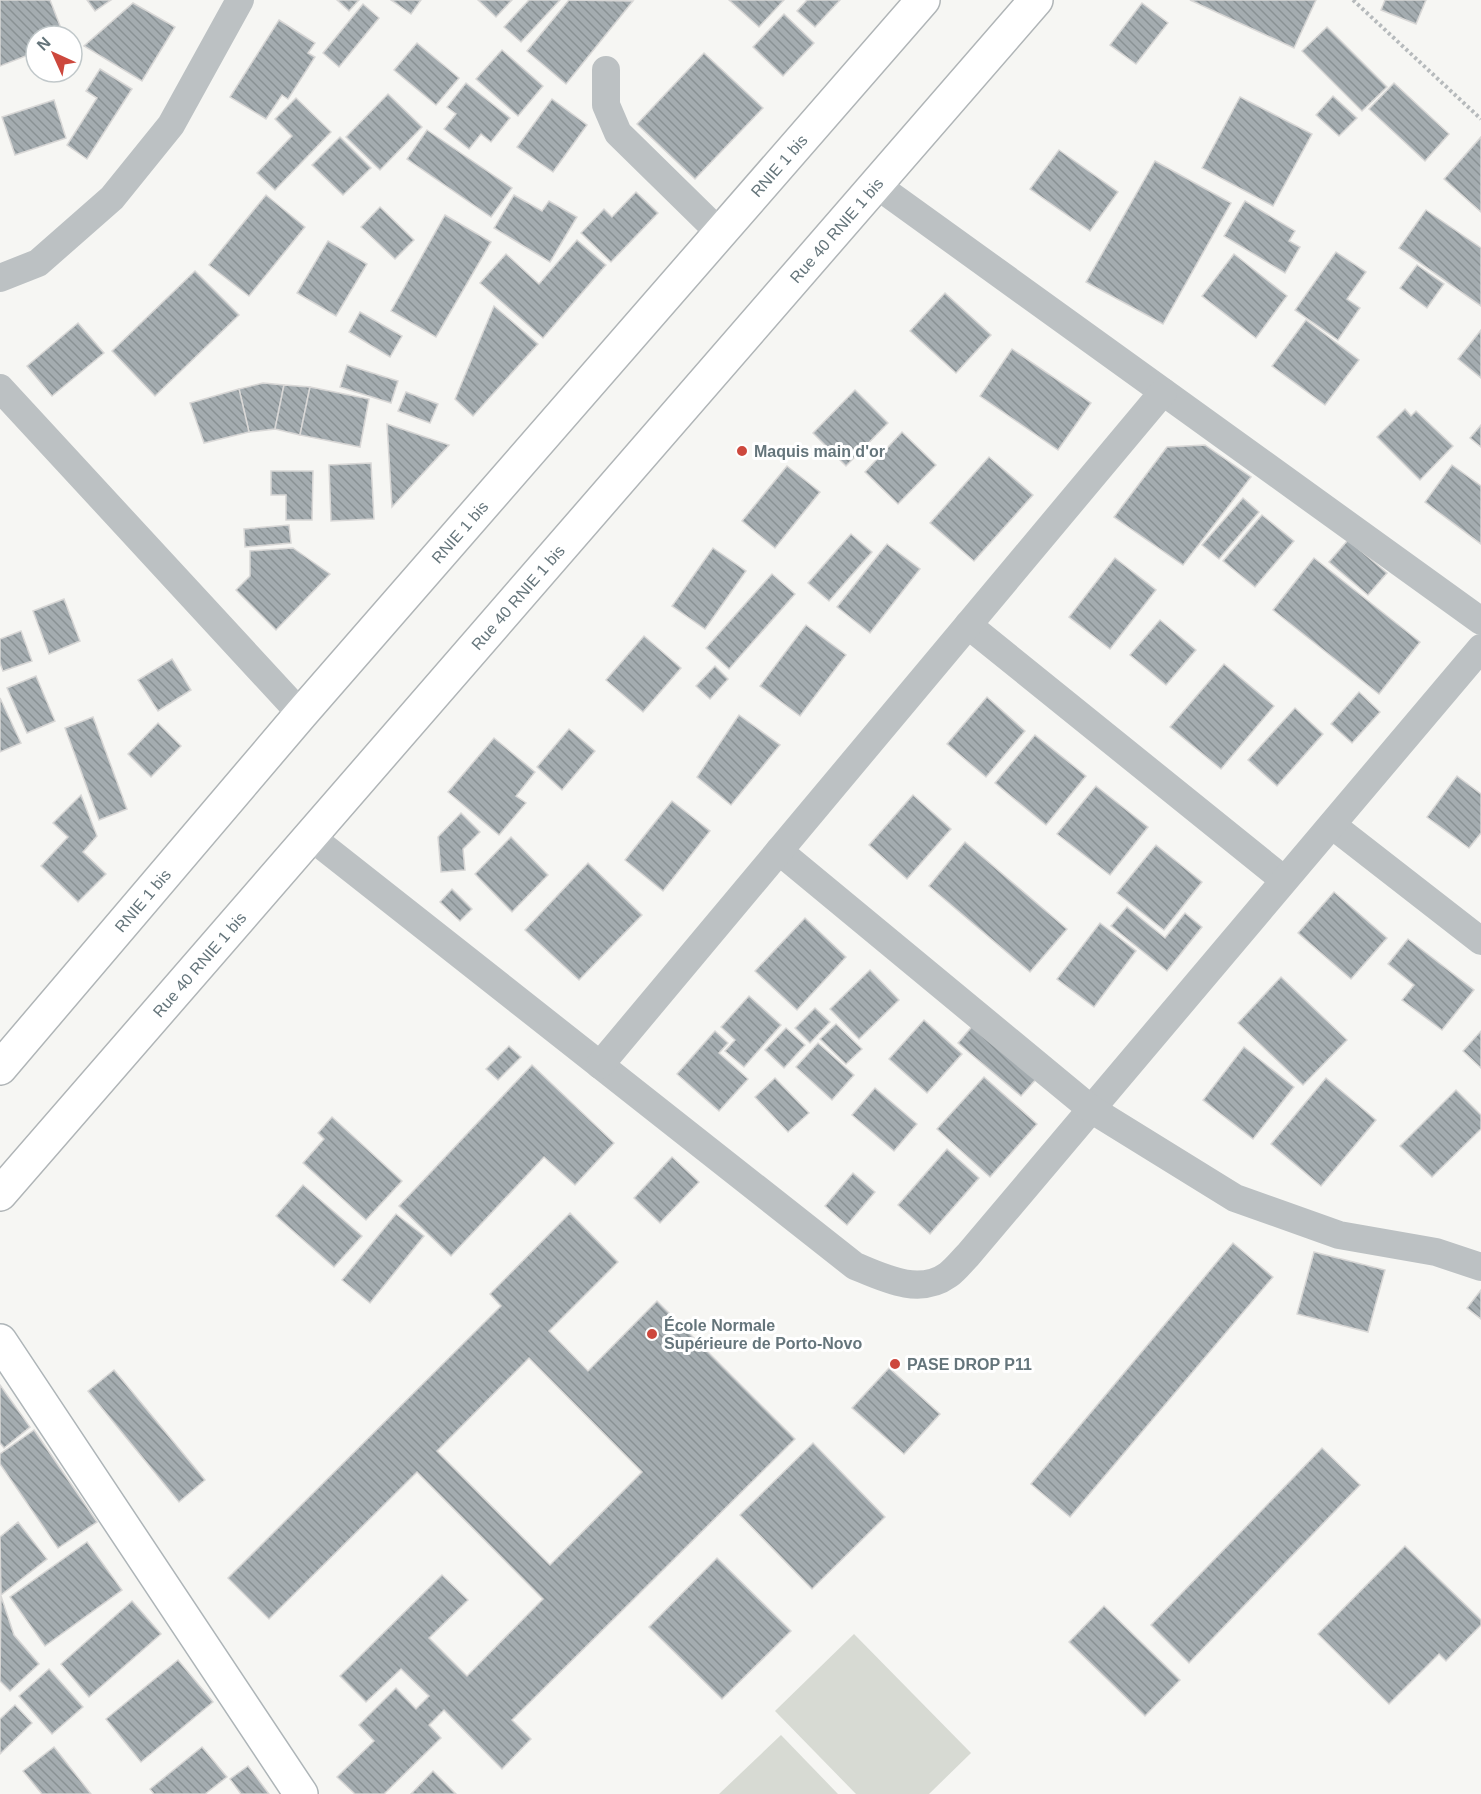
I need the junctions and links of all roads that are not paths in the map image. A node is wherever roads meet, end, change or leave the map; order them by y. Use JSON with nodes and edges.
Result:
{"nodes":[{"id":1,"x":240,"y":0,"type":"edge"},
{"id":2,"x":923,"y":0,"type":"edge"},
{"id":3,"x":1036,"y":0,"type":"edge"},
{"id":4,"x":606,"y":70,"type":"dead end"},
{"id":5,"x":875,"y":184,"type":"junction"},
{"id":6,"x":721,"y":234,"type":"junction"},
{"id":7,"x":0,"y":278,"type":"edge"},
{"id":8,"x":0,"y":389,"type":"edge"},
{"id":9,"x":1163,"y":392,"type":"junction"},
{"id":10,"x":1481,"y":621,"type":"edge"},
{"id":11,"x":968,"y":625,"type":"junction"},
{"id":12,"x":1481,"y":648,"type":"edge"},
{"id":13,"x":301,"y":714,"type":"junction"},
{"id":14,"x":1332,"y":825,"type":"junction"},
{"id":15,"x":311,"y":837,"type":"junction"},
{"id":16,"x":779,"y":851,"type":"junction"},
{"id":17,"x":1284,"y":880,"type":"junction"},
{"id":18,"x":1481,"y":941,"type":"edge"},
{"id":19,"x":600,"y":1065,"type":"junction"},
{"id":20,"x":0,"y":1068,"type":"edge"},
{"id":21,"x":1091,"y":1109,"type":"junction"},
{"id":22,"x":0,"y":1194,"type":"edge"},
{"id":23,"x":1481,"y":1267,"type":"edge"},
{"id":24,"x":0,"y":1341,"type":"edge"},
{"id":25,"x":301,"y":1794,"type":"edge"}],
"edges":[{"from":1,"to":7,"type":"street"},
{"from":2,"to":6,"type":"main road","name":"RNIE 1 bis"},
{"from":3,"to":5,"type":"main road","name":"Rue 40 RNIE 1 bis"},
{"from":4,"to":6,"type":"street"},
{"from":5,"to":9,"type":"street"},
{"from":5,"to":15,"type":"main road","name":"Rue 40 RNIE 1 bis"},
{"from":6,"to":13,"type":"main road","name":"RNIE 1 bis"},
{"from":8,"to":13,"type":"street"},
{"from":9,"to":10,"type":"street"},
{"from":9,"to":11,"type":"street"},
{"from":11,"to":16,"type":"street"},
{"from":11,"to":17,"type":"street"},
{"from":12,"to":14,"type":"street"},
{"from":13,"to":20,"type":"main road","name":"RNIE 1 bis"},
{"from":14,"to":17,"type":"street"},
{"from":14,"to":18,"type":"street"},
{"from":15,"to":19,"type":"street"},
{"from":15,"to":22,"type":"main road","name":"Rue 40 RNIE 1 bis"},
{"from":16,"to":19,"type":"street"},
{"from":16,"to":21,"type":"street"},
{"from":17,"to":21,"type":"street"},
{"from":19,"to":21,"type":"street"},
{"from":21,"to":23,"type":"street"},
{"from":24,"to":25,"type":"main road"}]}
